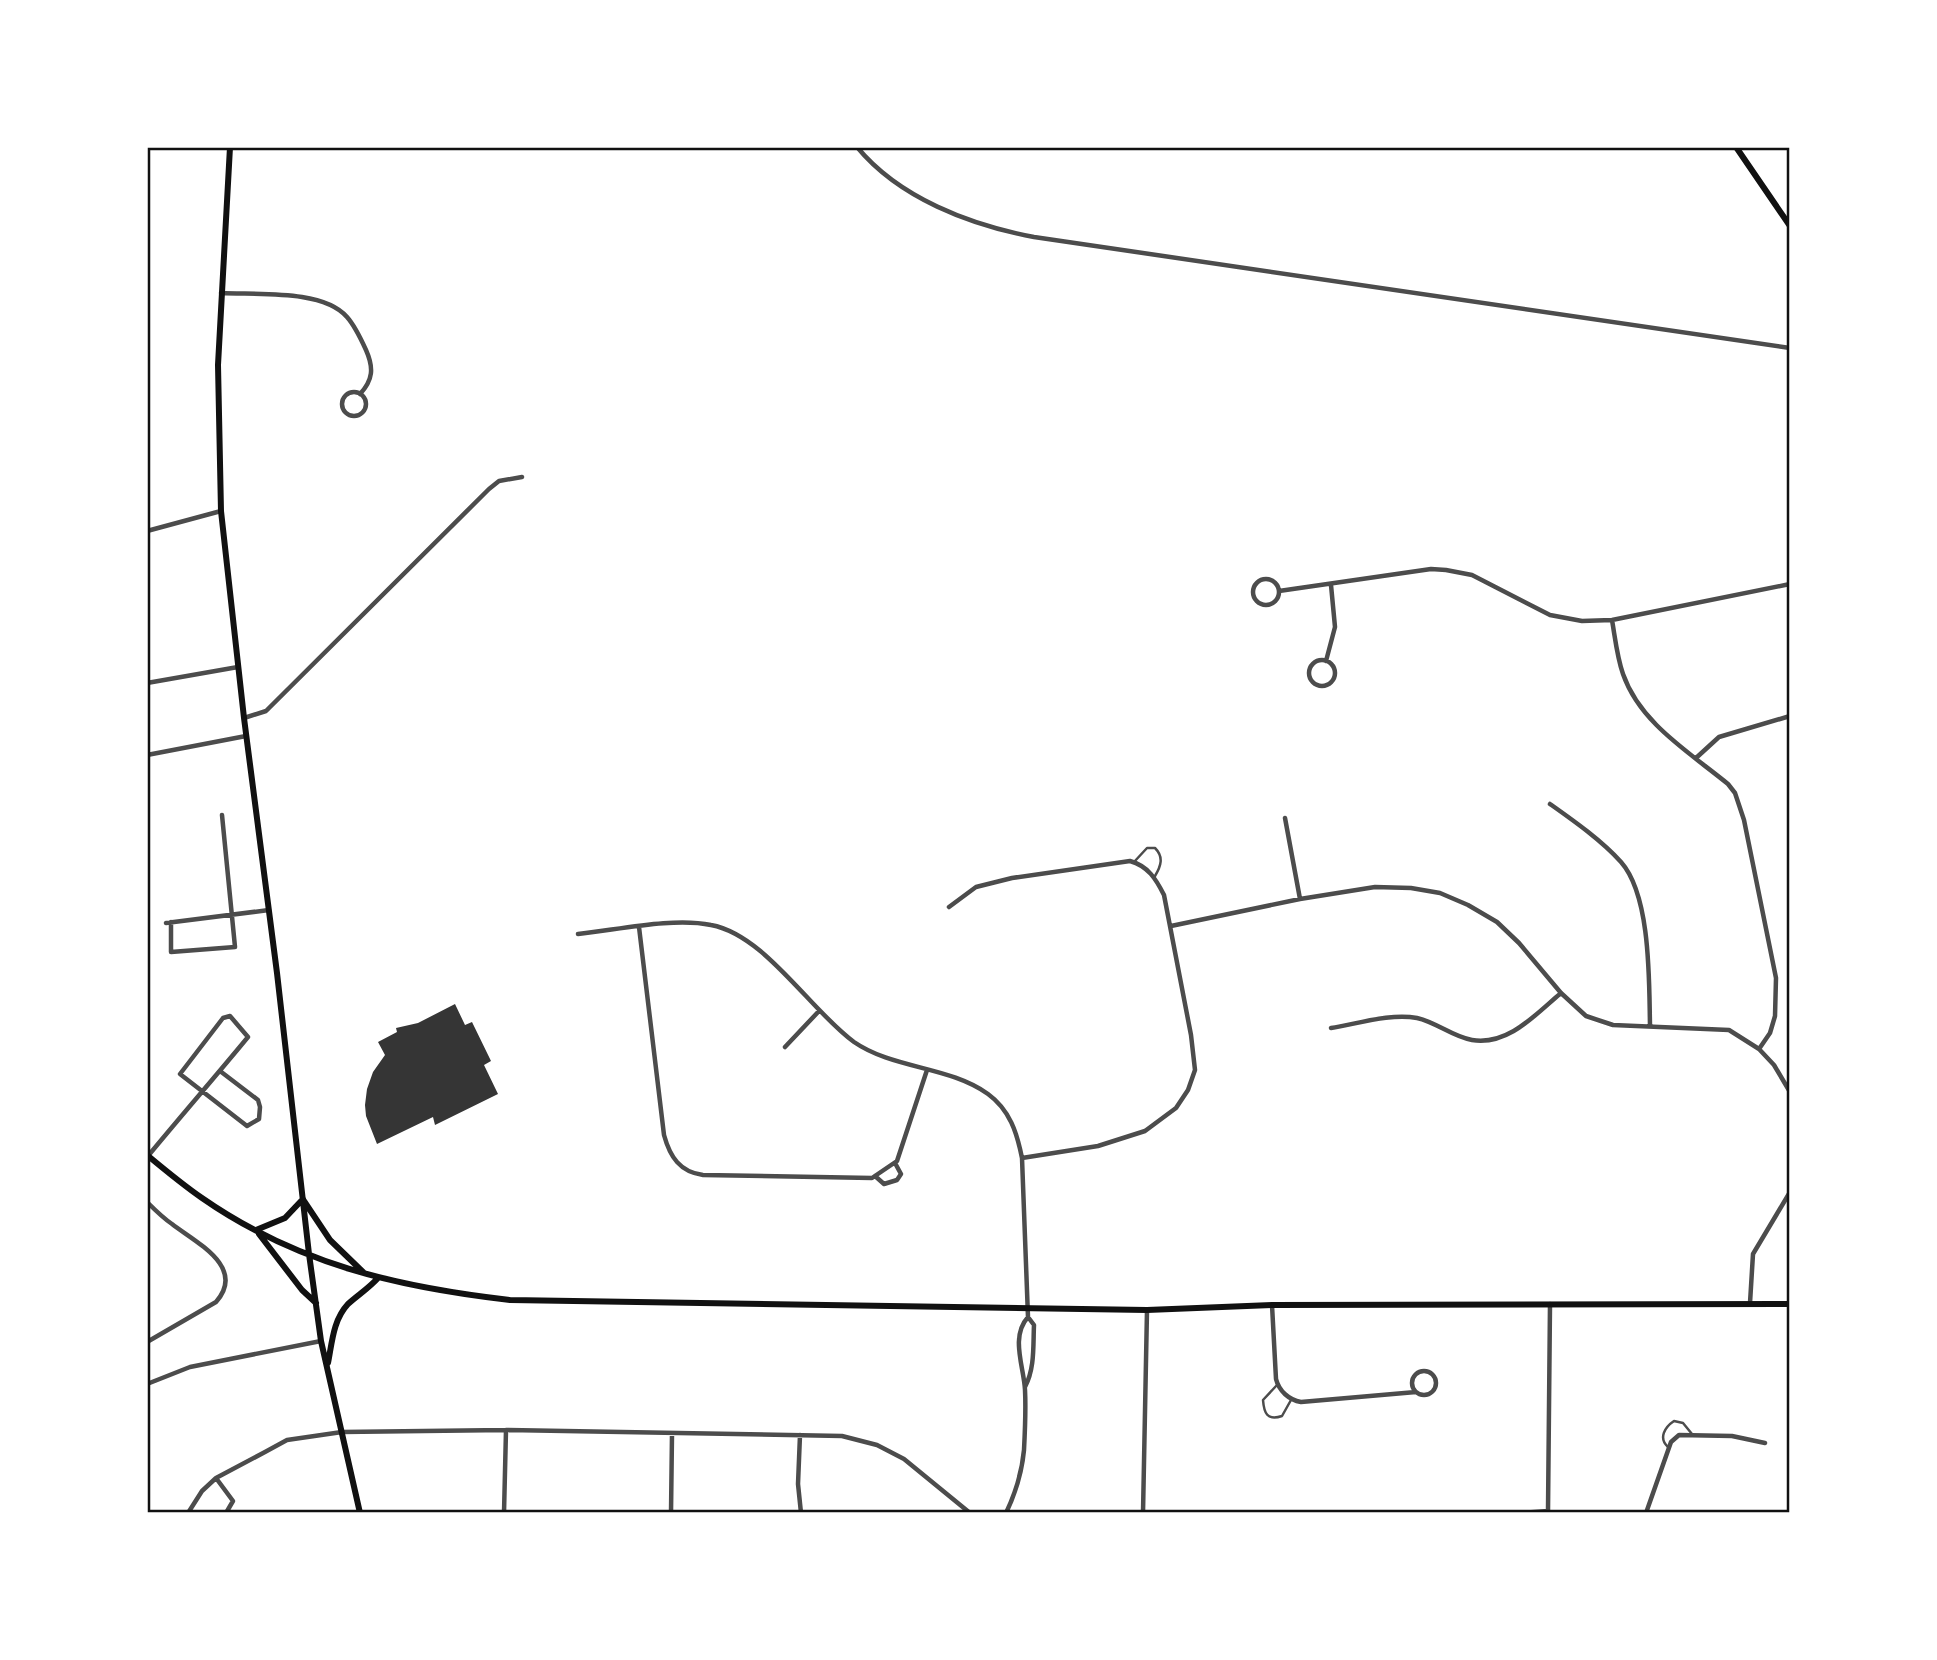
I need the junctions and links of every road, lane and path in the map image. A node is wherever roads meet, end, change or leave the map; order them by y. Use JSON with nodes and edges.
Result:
{"nodes":[{"id":1,"x":230,"y":147,"type":"edge"},
{"id":2,"x":857,"y":147,"type":"edge"},
{"id":3,"x":1736,"y":147,"type":"edge"},
{"id":4,"x":1790,"y":226,"type":"edge"},
{"id":5,"x":220,"y":293,"type":"junction"},
{"id":6,"x":1790,"y":348,"type":"edge"},
{"id":7,"x":360,"y":394,"type":"junction"},
{"id":8,"x":522,"y":477,"type":"dead end"},
{"id":9,"x":221,"y":511,"type":"junction"},
{"id":10,"x":147,"y":531,"type":"edge"},
{"id":11,"x":1790,"y":584,"type":"edge"},
{"id":12,"x":1331,"y":585,"type":"junction"},
{"id":13,"x":1279,"y":591,"type":"junction"},
{"id":14,"x":1612,"y":620,"type":"junction"},
{"id":15,"x":1326,"y":661,"type":"junction"},
{"id":16,"x":238,"y":667,"type":"junction"},
{"id":17,"x":147,"y":683,"type":"edge"},
{"id":18,"x":1790,"y":716,"type":"edge"},
{"id":19,"x":244,"y":718,"type":"junction"},
{"id":20,"x":246,"y":736,"type":"junction"},
{"id":21,"x":147,"y":755,"type":"edge"},
{"id":22,"x":1696,"y":758,"type":"junction"},
{"id":23,"x":1550,"y":804,"type":"dead end"},
{"id":24,"x":222,"y":815,"type":"dead end"},
{"id":25,"x":1285,"y":818,"type":"dead end"},
{"id":26,"x":1134,"y":862,"type":"junction"},
{"id":27,"x":1154,"y":878,"type":"junction"},
{"id":28,"x":1300,"y":899,"type":"junction"},
{"id":29,"x":949,"y":907,"type":"dead end"},
{"id":30,"x":269,"y":911,"type":"junction"},
{"id":31,"x":233,"y":915,"type":"junction"},
{"id":32,"x":1171,"y":926,"type":"junction"},
{"id":33,"x":639,"y":927,"type":"junction"},
{"id":34,"x":578,"y":934,"type":"dead end"},
{"id":35,"x":1560,"y":993,"type":"junction"},
{"id":36,"x":819,"y":1012,"type":"junction"},
{"id":37,"x":1650,"y":1025,"type":"junction"},
{"id":38,"x":1331,"y":1028,"type":"dead end"},
{"id":39,"x":785,"y":1047,"type":"dead end"},
{"id":40,"x":1759,"y":1049,"type":"junction"},
{"id":41,"x":927,"y":1070,"type":"junction"},
{"id":42,"x":220,"y":1071,"type":"junction"},
{"id":43,"x":1790,"y":1092,"type":"edge"},
{"id":44,"x":201,"y":1093,"type":"junction"},
{"id":45,"x":147,"y":1156,"type":"edge"},
{"id":46,"x":1022,"y":1158,"type":"junction"},
{"id":47,"x":895,"y":1163,"type":"junction"},
{"id":48,"x":875,"y":1176,"type":"junction"},
{"id":49,"x":1790,"y":1192,"type":"edge"},
{"id":50,"x":303,"y":1199,"type":"junction"},
{"id":51,"x":147,"y":1202,"type":"edge"},
{"id":52,"x":255,"y":1230,"type":"junction"},
{"id":53,"x":309,"y":1254,"type":"junction"},
{"id":54,"x":365,"y":1275,"type":"junction"},
{"id":55,"x":378,"y":1278,"type":"junction"},
{"id":56,"x":316,"y":1303,"type":"junction"},
{"id":57,"x":1750,"y":1303,"type":"junction"},
{"id":58,"x":1550,"y":1304,"type":"junction"},
{"id":59,"x":1790,"y":1304,"type":"edge"},
{"id":60,"x":1272,"y":1306,"type":"junction"},
{"id":61,"x":1028,"y":1308,"type":"junction"},
{"id":62,"x":1147,"y":1310,"type":"junction"},
{"id":63,"x":1028,"y":1317,"type":"junction"},
{"id":64,"x":321,"y":1340,"type":"junction"},
{"id":65,"x":147,"y":1342,"type":"edge"},
{"id":66,"x":327,"y":1367,"type":"junction"},
{"id":67,"x":147,"y":1384,"type":"edge"},
{"id":68,"x":1277,"y":1385,"type":"junction"},
{"id":69,"x":1025,"y":1387,"type":"junction"},
{"id":70,"x":1416,"y":1392,"type":"junction"},
{"id":71,"x":1291,"y":1400,"type":"junction"},
{"id":72,"x":506,"y":1430,"type":"junction"},
{"id":73,"x":342,"y":1432,"type":"junction"},
{"id":74,"x":672,"y":1434,"type":"junction"},
{"id":75,"x":1692,"y":1434,"type":"junction"},
{"id":76,"x":800,"y":1435,"type":"junction"},
{"id":77,"x":1766,"y":1443,"type":"dead end"},
{"id":78,"x":1669,"y":1448,"type":"junction"},
{"id":79,"x":216,"y":1478,"type":"junction"},
{"id":80,"x":1548,"y":1511,"type":"junction"},
{"id":81,"x":188,"y":1513,"type":"edge"},
{"id":82,"x":226,"y":1513,"type":"edge"},
{"id":83,"x":360,"y":1513,"type":"edge"},
{"id":84,"x":504,"y":1513,"type":"edge"},
{"id":85,"x":671,"y":1513,"type":"edge"},
{"id":86,"x":801,"y":1513,"type":"edge"},
{"id":87,"x":971,"y":1513,"type":"edge"},
{"id":88,"x":1006,"y":1513,"type":"edge"},
{"id":89,"x":1143,"y":1513,"type":"edge"},
{"id":90,"x":1522,"y":1513,"type":"edge"},
{"id":91,"x":1555,"y":1513,"type":"edge"},
{"id":92,"x":1646,"y":1513,"type":"edge"}],
"edges":[{"from":1,"to":5,"type":"main road"},
{"from":2,"to":6,"type":"street"},
{"from":3,"to":4,"type":"main road"},
{"from":5,"to":7,"type":"street"},
{"from":5,"to":9,"type":"main road"},
{"from":7,"to":7,"type":"street"},
{"from":8,"to":19,"type":"street"},
{"from":9,"to":10,"type":"street"},
{"from":9,"to":16,"type":"main road"},
{"from":11,"to":14,"type":"street"},
{"from":12,"to":13,"type":"street"},
{"from":12,"to":14,"type":"street"},
{"from":12,"to":15,"type":"street"},
{"from":13,"to":13,"type":"street"},
{"from":14,"to":22,"type":"street"},
{"from":15,"to":15,"type":"street"},
{"from":16,"to":17,"type":"street"},
{"from":16,"to":19,"type":"main road"},
{"from":18,"to":22,"type":"street"},
{"from":19,"to":20,"type":"main road"},
{"from":20,"to":21,"type":"street"},
{"from":20,"to":30,"type":"main road"},
{"from":22,"to":40,"type":"street"},
{"from":23,"to":37,"type":"street"},
{"from":24,"to":31,"type":"street"},
{"from":25,"to":28,"type":"street"},
{"from":26,"to":27,"type":"street"},
{"from":26,"to":27,"type":"lane"},
{"from":26,"to":29,"type":"street"},
{"from":27,"to":32,"type":"street"},
{"from":28,"to":32,"type":"street"},
{"from":28,"to":35,"type":"street"},
{"from":30,"to":31,"type":"street"},
{"from":30,"to":50,"type":"main road"},
{"from":31,"to":31,"type":"street"},
{"from":32,"to":46,"type":"street"},
{"from":33,"to":34,"type":"street"},
{"from":33,"to":36,"type":"street"},
{"from":33,"to":48,"type":"street"},
{"from":35,"to":37,"type":"street"},
{"from":35,"to":38,"type":"street"},
{"from":36,"to":39,"type":"street"},
{"from":36,"to":41,"type":"street"},
{"from":37,"to":40,"type":"street"},
{"from":40,"to":43,"type":"street"},
{"from":41,"to":46,"type":"street"},
{"from":41,"to":47,"type":"street"},
{"from":42,"to":44,"type":"street"},
{"from":42,"to":44,"type":"street"},
{"from":42,"to":44,"type":"street"},
{"from":44,"to":45,"type":"street"},
{"from":45,"to":52,"type":"main road"},
{"from":46,"to":61,"type":"street"},
{"from":47,"to":48,"type":"street"},
{"from":47,"to":48,"type":"street"},
{"from":49,"to":57,"type":"street"},
{"from":50,"to":52,"type":"main road"},
{"from":50,"to":53,"type":"main road"},
{"from":50,"to":54,"type":"main road"},
{"from":51,"to":65,"type":"street"},
{"from":52,"to":53,"type":"main road"},
{"from":52,"to":56,"type":"main road"},
{"from":53,"to":54,"type":"main road"},
{"from":53,"to":56,"type":"main road"},
{"from":54,"to":55,"type":"main road"},
{"from":55,"to":61,"type":"main road"},
{"from":55,"to":66,"type":"main road"},
{"from":56,"to":64,"type":"main road"},
{"from":57,"to":58,"type":"main road"},
{"from":57,"to":59,"type":"main road"},
{"from":58,"to":60,"type":"main road"},
{"from":58,"to":80,"type":"street"},
{"from":60,"to":62,"type":"main road"},
{"from":60,"to":68,"type":"street"},
{"from":61,"to":62,"type":"main road"},
{"from":61,"to":63,"type":"street"},
{"from":62,"to":89,"type":"street"},
{"from":63,"to":69,"type":"street"},
{"from":63,"to":69,"type":"street"},
{"from":64,"to":66,"type":"main road"},
{"from":64,"to":67,"type":"street"},
{"from":66,"to":73,"type":"main road"},
{"from":68,"to":71,"type":"street"},
{"from":68,"to":71,"type":"lane"},
{"from":69,"to":88,"type":"street"},
{"from":70,"to":70,"type":"street"},
{"from":70,"to":71,"type":"street"},
{"from":72,"to":73,"type":"street"},
{"from":72,"to":74,"type":"street"},
{"from":72,"to":84,"type":"street"},
{"from":73,"to":79,"type":"street"},
{"from":73,"to":83,"type":"main road"},
{"from":74,"to":76,"type":"street"},
{"from":74,"to":85,"type":"street"},
{"from":75,"to":77,"type":"street"},
{"from":75,"to":78,"type":"street"},
{"from":75,"to":78,"type":"lane"},
{"from":76,"to":86,"type":"street"},
{"from":76,"to":87,"type":"street"},
{"from":78,"to":92,"type":"street"},
{"from":79,"to":81,"type":"street"},
{"from":79,"to":82,"type":"street"},
{"from":80,"to":90,"type":"street"},
{"from":80,"to":91,"type":"street"}]}
